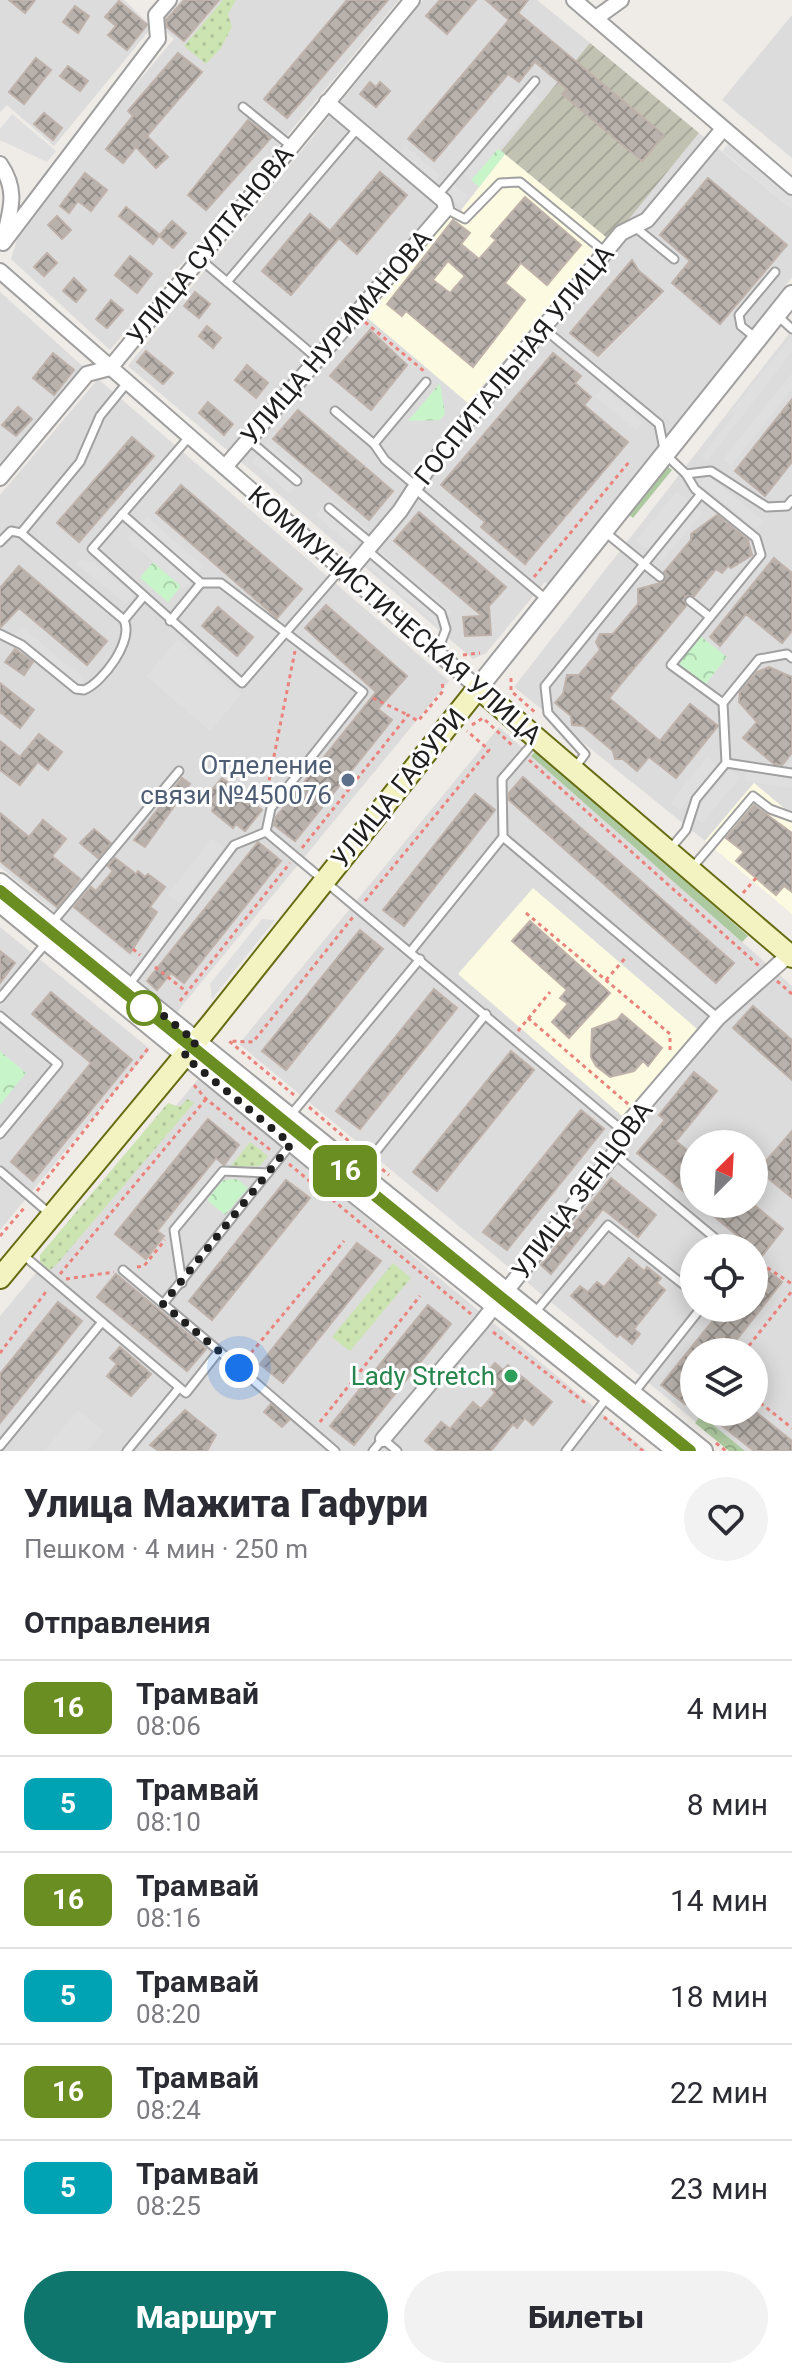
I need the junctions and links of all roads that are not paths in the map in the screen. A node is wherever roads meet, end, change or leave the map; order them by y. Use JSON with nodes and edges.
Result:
{"nodes":[{"id":1,"x":169,"y":0,"type":"edge"},
{"id":2,"x":412,"y":0,"type":"edge"},
{"id":3,"x":574,"y":0,"type":"edge"},
{"id":4,"x":621,"y":0,"type":"edge"},
{"id":5,"x":596,"y":18,"type":"junction"},
{"id":6,"x":535,"y":81,"type":"dead end"},
{"id":7,"x":327,"y":102,"type":"junction"},
{"id":8,"x":243,"y":107,"type":"dead end"},
{"id":9,"x":358,"y":128,"type":"junction"},
{"id":10,"x":723,"y":129,"type":"junction"},
{"id":11,"x":291,"y":146,"type":"junction"},
{"id":12,"x":0,"y":164,"type":"edge"},
{"id":13,"x":792,"y":187,"type":"edge"},
{"id":14,"x":443,"y":204,"type":"junction"},
{"id":15,"x":635,"y":227,"type":"junction"},
{"id":16,"x":2,"y":247,"type":"edge"},
{"id":17,"x":605,"y":252,"type":"junction"},
{"id":18,"x":199,"y":258,"type":"junction"},
{"id":19,"x":674,"y":259,"type":"dead end"},
{"id":20,"x":0,"y":271,"type":"edge"},
{"id":21,"x":775,"y":272,"type":"dead end"},
{"id":22,"x":227,"y":282,"type":"junction"},
{"id":23,"x":792,"y":295,"type":"edge"},
{"id":24,"x":776,"y":314,"type":"junction"},
{"id":25,"x":543,"y":328,"type":"junction"},
{"id":26,"x":792,"y":329,"type":"edge"},
{"id":27,"x":757,"y":338,"type":"junction"},
{"id":28,"x":318,"y":359,"type":"junction"},
{"id":29,"x":110,"y":368,"type":"junction"},
{"id":30,"x":426,"y":382,"type":"road end"},
{"id":31,"x":127,"y":383,"type":"junction"},
{"id":32,"x":335,"y":411,"type":"dead end"},
{"id":33,"x":190,"y":436,"type":"junction"},
{"id":34,"x":247,"y":438,"type":"junction"},
{"id":35,"x":374,"y":444,"type":"junction"},
{"id":36,"x":665,"y":454,"type":"junction"},
{"id":37,"x":225,"y":467,"type":"junction"},
{"id":38,"x":686,"y":474,"type":"junction"},
{"id":39,"x":0,"y":478,"type":"edge"},
{"id":40,"x":297,"y":481,"type":"dead end"},
{"id":41,"x":415,"y":487,"type":"junction"},
{"id":42,"x":701,"y":494,"type":"junction"},
{"id":43,"x":792,"y":500,"type":"edge"},
{"id":44,"x":329,"y":508,"type":"dead end"},
{"id":45,"x":122,"y":514,"type":"junction"},
{"id":46,"x":604,"y":531,"type":"junction"},
{"id":47,"x":21,"y":533,"type":"junction"},
{"id":48,"x":0,"y":542,"type":"edge"},
{"id":49,"x":370,"y":547,"type":"junction"},
{"id":50,"x":644,"y":564,"type":"junction"},
{"id":51,"x":343,"y":572,"type":"junction"},
{"id":52,"x":660,"y":577,"type":"dead end"},
{"id":53,"x":201,"y":583,"type":"junction"},
{"id":54,"x":144,"y":596,"type":"junction"},
{"id":55,"x":548,"y":601,"type":"junction"},
{"id":56,"x":690,"y":601,"type":"dead end"},
{"id":57,"x":710,"y":617,"type":"junction"},
{"id":58,"x":124,"y":620,"type":"junction"},
{"id":59,"x":170,"y":621,"type":"junction"},
{"id":60,"x":286,"y":632,"type":"junction"},
{"id":61,"x":0,"y":634,"type":"edge"},
{"id":62,"x":437,"y":653,"type":"junction"},
{"id":63,"x":792,"y":658,"type":"edge"},
{"id":64,"x":478,"y":688,"type":"junction"},
{"id":65,"x":723,"y":703,"type":"junction"},
{"id":66,"x":537,"y":738,"type":"junction"},
{"id":67,"x":726,"y":763,"type":"junction"},
{"id":68,"x":573,"y":769,"type":"junction"},
{"id":69,"x":179,"y":771,"type":"dead end"},
{"id":70,"x":792,"y":773,"type":"edge"},
{"id":71,"x":792,"y":817,"type":"edge"},
{"id":72,"x":266,"y":832,"type":"junction"},
{"id":73,"x":503,"y":837,"type":"junction"},
{"id":74,"x":669,"y":851,"type":"junction"},
{"id":75,"x":690,"y":870,"type":"junction"},
{"id":76,"x":326,"y":879,"type":"junction"},
{"id":77,"x":0,"y":883,"type":"edge"},
{"id":78,"x":0,"y":905,"type":"edge"},
{"id":79,"x":49,"y":934,"type":"junction"},
{"id":80,"x":411,"y":951,"type":"junction"},
{"id":81,"x":791,"y":955,"type":"edge"},
{"id":82,"x":420,"y":959,"type":"junction"},
{"id":83,"x":128,"y":987,"type":"junction"},
{"id":84,"x":0,"y":998,"type":"edge"},
{"id":85,"x":126,"y":1010,"type":"junction"},
{"id":86,"x":486,"y":1014,"type":"junction"},
{"id":87,"x":0,"y":1016,"type":"edge"},
{"id":88,"x":718,"y":1018,"type":"junction"},
{"id":89,"x":190,"y":1049,"type":"junction"},
{"id":90,"x":289,"y":1117,"type":"junction"},
{"id":91,"x":622,"y":1130,"type":"junction"},
{"id":92,"x":0,"y":1134,"type":"edge"},
{"id":93,"x":291,"y":1144,"type":"junction"},
{"id":94,"x":614,"y":1154,"type":"junction"},
{"id":95,"x":364,"y":1165,"type":"junction"},
{"id":96,"x":0,"y":1171,"type":"edge"},
{"id":97,"x":268,"y":1173,"type":"junction"},
{"id":98,"x":346,"y":1189,"type":"junction"},
{"id":99,"x":51,"y":1215,"type":"junction"},
{"id":100,"x":710,"y":1234,"type":"edge"},
{"id":101,"x":21,"y":1253,"type":"junction"},
{"id":102,"x":123,"y":1270,"type":"dead end"},
{"id":103,"x":0,"y":1278,"type":"edge"},
{"id":104,"x":680,"y":1282,"type":"edge"},
{"id":105,"x":182,"y":1283,"type":"junction"},
{"id":106,"x":500,"y":1299,"type":"junction"},
{"id":107,"x":163,"y":1304,"type":"junction"},
{"id":108,"x":528,"y":1321,"type":"junction"},
{"id":109,"x":102,"y":1322,"type":"junction"},
{"id":110,"x":690,"y":1322,"type":"edge"},
{"id":111,"x":219,"y":1351,"type":"junction"},
{"id":112,"x":179,"y":1388,"type":"junction"},
{"id":113,"x":606,"y":1399,"type":"junction"},
{"id":114,"x":627,"y":1402,"type":"junction"},
{"id":115,"x":378,"y":1445,"type":"edge"},
{"id":116,"x":0,"y":1446,"type":"edge"},
{"id":117,"x":708,"y":1446,"type":"edge"},
{"id":118,"x":127,"y":1451,"type":"edge"},
{"id":119,"x":335,"y":1451,"type":"edge"},
{"id":120,"x":397,"y":1451,"type":"edge"},
{"id":121,"x":566,"y":1451,"type":"edge"},
{"id":122,"x":674,"y":1451,"type":"edge"}],
"edges":[{"from":1,"to":16,"type":"street"},
{"from":2,"to":7,"type":"street","name":"УЛИЦА СУЛТАНОВА"},
{"from":3,"to":5,"type":"street"},
{"from":4,"to":5,"type":"street"},
{"from":5,"to":10,"type":"street"},
{"from":6,"to":14,"type":"lane"},
{"from":7,"to":9,"type":"street"},
{"from":7,"to":11,"type":"street","name":"УЛИЦА СУЛТАНОВА"},
{"from":8,"to":11,"type":"lane"},
{"from":9,"to":14,"type":"street"},
{"from":9,"to":22,"type":"lane"},
{"from":10,"to":13,"type":"street"},
{"from":10,"to":15,"type":"street","name":"ГОСПИТАЛЬНАЯ УЛИЦА"},
{"from":11,"to":18,"type":"street","name":"УЛИЦА СУЛТАНОВА"},
{"from":12,"to":16,"type":"street"},
{"from":14,"to":17,"type":"lane"},
{"from":14,"to":28,"type":"street","name":"УЛИЦА НУРИМАНОВА"},
{"from":15,"to":17,"type":"street","name":"ГОСПИТАЛЬНАЯ УЛИЦА"},
{"from":15,"to":19,"type":"lane"},
{"from":17,"to":25,"type":"street","name":"ГОСПИТАЛЬНАЯ УЛИЦА"},
{"from":18,"to":22,"type":"lane"},
{"from":18,"to":29,"type":"street","name":"УЛИЦА СУЛТАНОВА"},
{"from":20,"to":29,"type":"street","name":"КОММУНИСТИЧЕСКАЯ УЛИЦА"},
{"from":21,"to":27,"type":"lane"},
{"from":22,"to":28,"type":"lane"},
{"from":23,"to":24,"type":"street","name":"УЛИЦА ГАФУРИ"},
{"from":24,"to":26,"type":"lane"},
{"from":24,"to":27,"type":"street","name":"УЛИЦА ГАФУРИ"},
{"from":25,"to":36,"type":"lane"},
{"from":25,"to":41,"type":"street","name":"ГОСПИТАЛЬНАЯ УЛИЦА"},
{"from":27,"to":36,"type":"street","name":"УЛИЦА ГАФУРИ"},
{"from":28,"to":34,"type":"street","name":"УЛИЦА НУРИМАНОВА"},
{"from":29,"to":31,"type":"street","name":"КОММУНИСТИЧЕСКАЯ УЛИЦА"},
{"from":29,"to":39,"type":"street","name":"УЛИЦА СУЛТАНОВА"},
{"from":30,"to":35,"type":"lane"},
{"from":31,"to":33,"type":"street","name":"КОММУНИСТИЧЕСКАЯ УЛИЦА"},
{"from":31,"to":47,"type":"lane"},
{"from":32,"to":35,"type":"lane"},
{"from":33,"to":37,"type":"street","name":"КОММУНИСТИЧЕСКАЯ УЛИЦА"},
{"from":33,"to":45,"type":"lane"},
{"from":34,"to":37,"type":"street","name":"УЛИЦА НУРИМАНОВА"},
{"from":34,"to":40,"type":"lane"},
{"from":35,"to":41,"type":"lane"},
{"from":36,"to":38,"type":"lane"},
{"from":36,"to":46,"type":"street","name":"УЛИЦА ГАФУРИ"},
{"from":37,"to":51,"type":"street","name":"КОММУНИСТИЧЕСКАЯ УЛИЦА"},
{"from":38,"to":42,"type":"lane"},
{"from":38,"to":43,"type":"lane"},
{"from":41,"to":49,"type":"street","name":"ГОСПИТАЛЬНАЯ УЛИЦА"},
{"from":41,"to":55,"type":"lane"},
{"from":42,"to":50,"type":"lane"},
{"from":42,"to":57,"type":"lane"},
{"from":44,"to":49,"type":"lane"},
{"from":45,"to":53,"type":"lane"},
{"from":45,"to":54,"type":"lane"},
{"from":46,"to":50,"type":"lane"},
{"from":46,"to":55,"type":"street","name":"УЛИЦА ГАФУРИ"},
{"from":47,"to":48,"type":"lane"},
{"from":47,"to":58,"type":"lane"},
{"from":49,"to":51,"type":"street","name":"ГОСПИТАЛЬНАЯ УЛИЦА"},
{"from":49,"to":62,"type":"lane"},
{"from":50,"to":52,"type":"lane"},
{"from":50,"to":68,"type":"lane"},
{"from":51,"to":60,"type":"lane"},
{"from":51,"to":62,"type":"street","name":"КОММУНИСТИЧЕСКАЯ УЛИЦА"},
{"from":53,"to":59,"type":"lane"},
{"from":53,"to":60,"type":"lane"},
{"from":54,"to":58,"type":"lane"},
{"from":54,"to":59,"type":"lane"},
{"from":55,"to":64,"type":"street","name":"УЛИЦА ГАФУРИ"},
{"from":56,"to":57,"type":"lane"},
{"from":57,"to":65,"type":"lane"},
{"from":58,"to":61,"type":"lane"},
{"from":59,"to":60,"type":"lane"},
{"from":60,"to":72,"type":"lane"},
{"from":62,"to":64,"type":"street","name":"КОММУНИСТИЧЕСКАЯ УЛИЦА"},
{"from":63,"to":65,"type":"lane"},
{"from":64,"to":66,"type":"main road","name":"КОММУНИСТИЧЕСКАЯ УЛИЦА"},
{"from":64,"to":76,"type":"main road","name":"УЛИЦА ГАФУРИ"},
{"from":65,"to":67,"type":"lane"},
{"from":66,"to":68,"type":"main road","name":"КОММУНИСТИЧЕСКАЯ УЛИЦА"},
{"from":66,"to":73,"type":"lane"},
{"from":67,"to":70,"type":"lane"},
{"from":67,"to":74,"type":"lane"},
{"from":68,"to":74,"type":"main road","name":"КОММУНИСТИЧЕСКАЯ УЛИЦА"},
{"from":69,"to":79,"type":"lane"},
{"from":71,"to":75,"type":"lane"},
{"from":72,"to":76,"type":"lane"},
{"from":72,"to":83,"type":"lane"},
{"from":73,"to":80,"type":"lane"},
{"from":73,"to":88,"type":"lane"},
{"from":74,"to":75,"type":"main road","name":"КОММУНИСТИЧЕСКАЯ УЛИЦА"},
{"from":75,"to":81,"type":"main road","name":"КОММУНИСТИЧЕСКАЯ УЛИЦА"},
{"from":76,"to":80,"type":"lane"},
{"from":76,"to":89,"type":"main road","name":"УЛИЦА ГАФУРИ"},
{"from":77,"to":79,"type":"street"},
{"from":78,"to":79,"type":"street"},
{"from":79,"to":83,"type":"street"},
{"from":79,"to":84,"type":"lane"},
{"from":79,"to":85,"type":"street"},
{"from":80,"to":82,"type":"lane"},
{"from":81,"to":88,"type":"street","name":"УЛИЦА ЗЕНЦОВА"},
{"from":82,"to":86,"type":"lane"},
{"from":82,"to":90,"type":"lane"},
{"from":83,"to":85,"type":"lane"},
{"from":83,"to":89,"type":"street"},
{"from":85,"to":89,"type":"street"},
{"from":86,"to":91,"type":"lane"},
{"from":86,"to":95,"type":"lane"},
{"from":87,"to":92,"type":"lane"},
{"from":88,"to":91,"type":"street","name":"УЛИЦА ЗЕНЦОВА"},
{"from":89,"to":90,"type":"street"},
{"from":89,"to":93,"type":"street"},
{"from":89,"to":99,"type":"main road","name":"УЛИЦА ГАФУРИ"},
{"from":90,"to":95,"type":"street"},
{"from":91,"to":94,"type":"street","name":"УЛИЦА ЗЕНЦОВА"},
{"from":93,"to":97,"type":"lane"},
{"from":93,"to":98,"type":"street"},
{"from":94,"to":100,"type":"lane"},
{"from":94,"to":106,"type":"street","name":"УЛИЦА ЗЕНЦОВА"},
{"from":95,"to":98,"type":"lane"},
{"from":95,"to":106,"type":"street"},
{"from":96,"to":99,"type":"lane"},
{"from":97,"to":105,"type":"lane"},
{"from":97,"to":105,"type":"lane"},
{"from":98,"to":106,"type":"street"},
{"from":99,"to":101,"type":"main road","name":"УЛИЦА ГАФУРИ"},
{"from":101,"to":103,"type":"main road","name":"УЛИЦА ГАФУРИ"},
{"from":101,"to":109,"type":"lane"},
{"from":102,"to":107,"type":"lane"},
{"from":104,"to":108,"type":"lane"},
{"from":105,"to":107,"type":"lane"},
{"from":106,"to":108,"type":"street"},
{"from":106,"to":115,"type":"street","name":"УЛИЦА ЗЕНЦОВА"},
{"from":107,"to":111,"type":"lane"},
{"from":108,"to":113,"type":"street"},
{"from":108,"to":114,"type":"street"},
{"from":109,"to":112,"type":"lane"},
{"from":109,"to":116,"type":"lane"},
{"from":110,"to":114,"type":"lane"},
{"from":111,"to":112,"type":"lane"},
{"from":111,"to":119,"type":"lane"},
{"from":112,"to":118,"type":"lane"},
{"from":113,"to":114,"type":"street"},
{"from":113,"to":121,"type":"lane"},
{"from":114,"to":117,"type":"street"},
{"from":114,"to":122,"type":"street"},
{"from":115,"to":120,"type":"lane"}]}
